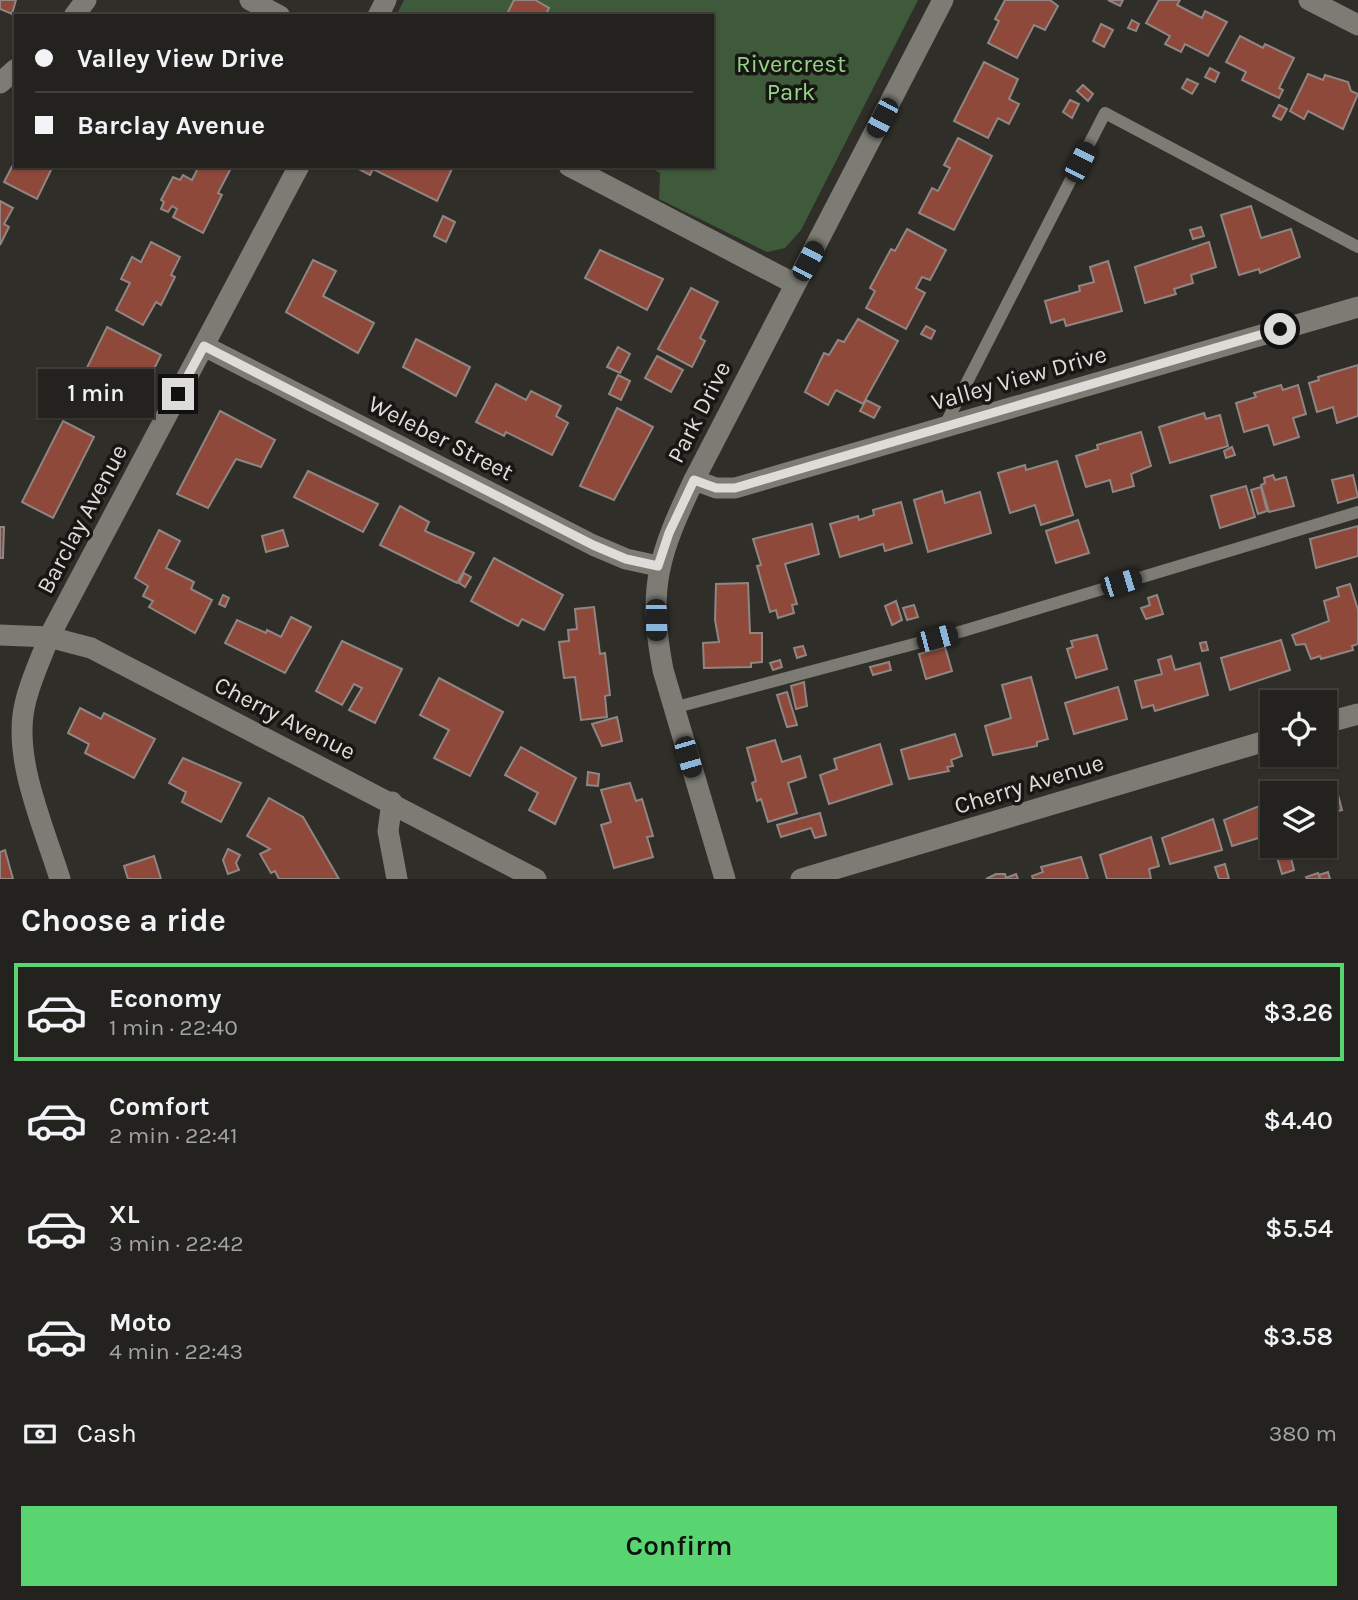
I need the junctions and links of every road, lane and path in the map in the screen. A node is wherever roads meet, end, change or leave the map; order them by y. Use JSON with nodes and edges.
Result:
{"nodes":[{"id":1,"x":250,"y":0,"type":"edge"},
{"id":2,"x":943,"y":0,"type":"edge"},
{"id":3,"x":1309,"y":0,"type":"edge"},
{"id":4,"x":276,"y":14,"type":"edge"},
{"id":5,"x":1358,"y":25,"type":"edge"},
{"id":6,"x":14,"y":71,"type":"edge"},
{"id":7,"x":0,"y":83,"type":"edge"},
{"id":8,"x":298,"y":168,"type":"edge"},
{"id":9,"x":573,"y":168,"type":"edge"},
{"id":10,"x":1358,"y":247,"type":"edge"},
{"id":11,"x":795,"y":284,"type":"junction"},
{"id":12,"x":1358,"y":307,"type":"edge"},
{"id":13,"x":204,"y":346,"type":"junction"},
{"id":14,"x":944,"y":428,"type":"junction"},
{"id":15,"x":694,"y":480,"type":"junction"},
{"id":16,"x":1358,"y":512,"type":"edge"},
{"id":17,"x":658,"y":566,"type":"junction"},
{"id":18,"x":0,"y":635,"type":"edge"},
{"id":19,"x":49,"y":637,"type":"junction"},
{"id":20,"x":673,"y":708,"type":"junction"},
{"id":21,"x":1358,"y":714,"type":"edge"},
{"id":22,"x":1337,"y":720,"type":"edge"},
{"id":23,"x":1260,"y":743,"type":"edge"},
{"id":24,"x":392,"y":802,"type":"junction"},
{"id":25,"x":60,"y":879,"type":"edge"},
{"id":26,"x":397,"y":879,"type":"edge"},
{"id":27,"x":536,"y":879,"type":"edge"},
{"id":28,"x":724,"y":879,"type":"edge"},
{"id":29,"x":801,"y":879,"type":"edge"}],
"edges":[{"from":1,"to":4,"type":"street"},
{"from":2,"to":11,"type":"street","name":"Park Drive"},
{"from":3,"to":5,"type":"street"},
{"from":6,"to":7,"type":"street"},
{"from":8,"to":13,"type":"street","name":"Barclay Avenue"},
{"from":9,"to":11,"type":"street"},
{"from":10,"to":14,"type":"lane"},
{"from":11,"to":15,"type":"street","name":"Park Drive"},
{"from":12,"to":14,"type":"street","name":"Valley View Drive"},
{"from":13,"to":17,"type":"street","name":"Weleber Street"},
{"from":13,"to":19,"type":"street","name":"Barclay Avenue"},
{"from":14,"to":15,"type":"street","name":"Valley View Drive"},
{"from":15,"to":17,"type":"street","name":"Park Drive"},
{"from":16,"to":20,"type":"lane"},
{"from":17,"to":20,"type":"street","name":"Park Drive"},
{"from":18,"to":19,"type":"street","name":"Cherry Avenue"},
{"from":19,"to":24,"type":"street","name":"Cherry Avenue"},
{"from":19,"to":25,"type":"street","name":"Barclay Avenue"},
{"from":20,"to":28,"type":"street","name":"Park Drive"},
{"from":21,"to":22,"type":"street"},
{"from":23,"to":29,"type":"street","name":"Cherry Avenue"},
{"from":24,"to":26,"type":"street"},
{"from":24,"to":27,"type":"street","name":"Cherry Avenue"}]}
